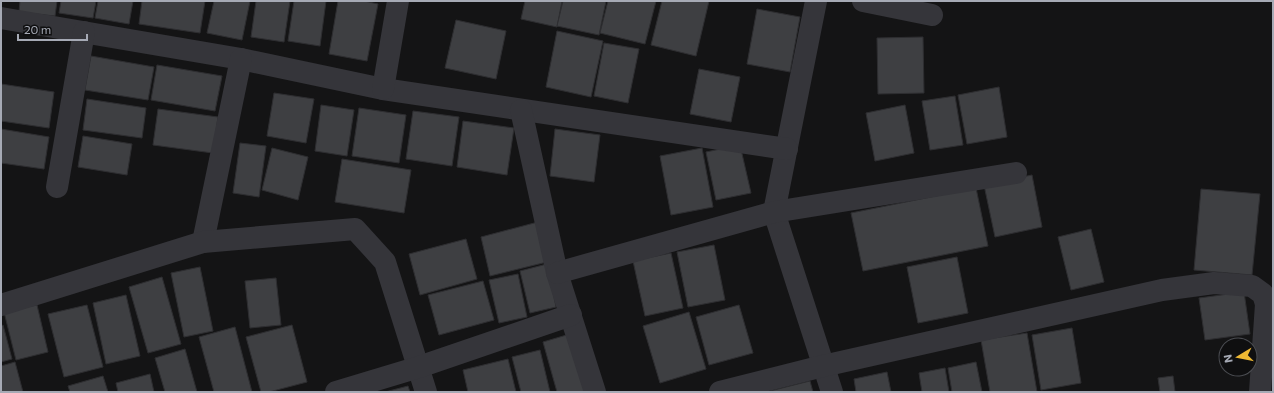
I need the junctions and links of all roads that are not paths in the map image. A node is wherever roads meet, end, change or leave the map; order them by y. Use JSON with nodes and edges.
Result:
{"nodes":[{"id":1,"x":398,"y":1,"type":"edge"},
{"id":2,"x":816,"y":1,"type":"edge"},
{"id":3,"x":863,"y":1,"type":"edge"},
{"id":4,"x":932,"y":15,"type":"dead end"},
{"id":5,"x":1,"y":18,"type":"edge"},
{"id":6,"x":84,"y":32,"type":"junction"},
{"id":7,"x":240,"y":59,"type":"junction"},
{"id":8,"x":384,"y":89,"type":"junction"},
{"id":9,"x":521,"y":110,"type":"junction"},
{"id":10,"x":787,"y":149,"type":"junction"},
{"id":11,"x":1016,"y":173,"type":"dead end"},
{"id":12,"x":57,"y":187,"type":"dead end"},
{"id":13,"x":774,"y":212,"type":"junction"},
{"id":14,"x":203,"y":242,"type":"junction"},
{"id":15,"x":557,"y":273,"type":"junction"},
{"id":16,"x":1,"y":305,"type":"edge"},
{"id":17,"x":571,"y":315,"type":"junction"},
{"id":18,"x":824,"y":366,"type":"junction"},
{"id":19,"x":419,"y":367,"type":"junction"},
{"id":20,"x":336,"y":392,"type":"edge"},
{"id":21,"x":426,"y":392,"type":"edge"},
{"id":22,"x":595,"y":392,"type":"edge"},
{"id":23,"x":720,"y":392,"type":"edge"},
{"id":24,"x":832,"y":392,"type":"edge"},
{"id":25,"x":1260,"y":392,"type":"edge"}],
"edges":[{"from":1,"to":8,"type":"street"},
{"from":2,"to":10,"type":"street"},
{"from":3,"to":4,"type":"street"},
{"from":5,"to":6,"type":"street"},
{"from":6,"to":7,"type":"street"},
{"from":6,"to":12,"type":"street"},
{"from":7,"to":8,"type":"street"},
{"from":7,"to":14,"type":"street"},
{"from":8,"to":9,"type":"street"},
{"from":9,"to":10,"type":"street"},
{"from":9,"to":15,"type":"street"},
{"from":10,"to":13,"type":"street"},
{"from":11,"to":13,"type":"street"},
{"from":13,"to":15,"type":"street"},
{"from":13,"to":18,"type":"street"},
{"from":14,"to":16,"type":"street"},
{"from":14,"to":19,"type":"street"},
{"from":15,"to":17,"type":"street"},
{"from":17,"to":19,"type":"street"},
{"from":17,"to":22,"type":"street"},
{"from":18,"to":23,"type":"street"},
{"from":18,"to":24,"type":"street"},
{"from":18,"to":25,"type":"street"},
{"from":19,"to":20,"type":"street"},
{"from":19,"to":21,"type":"street"}]}
